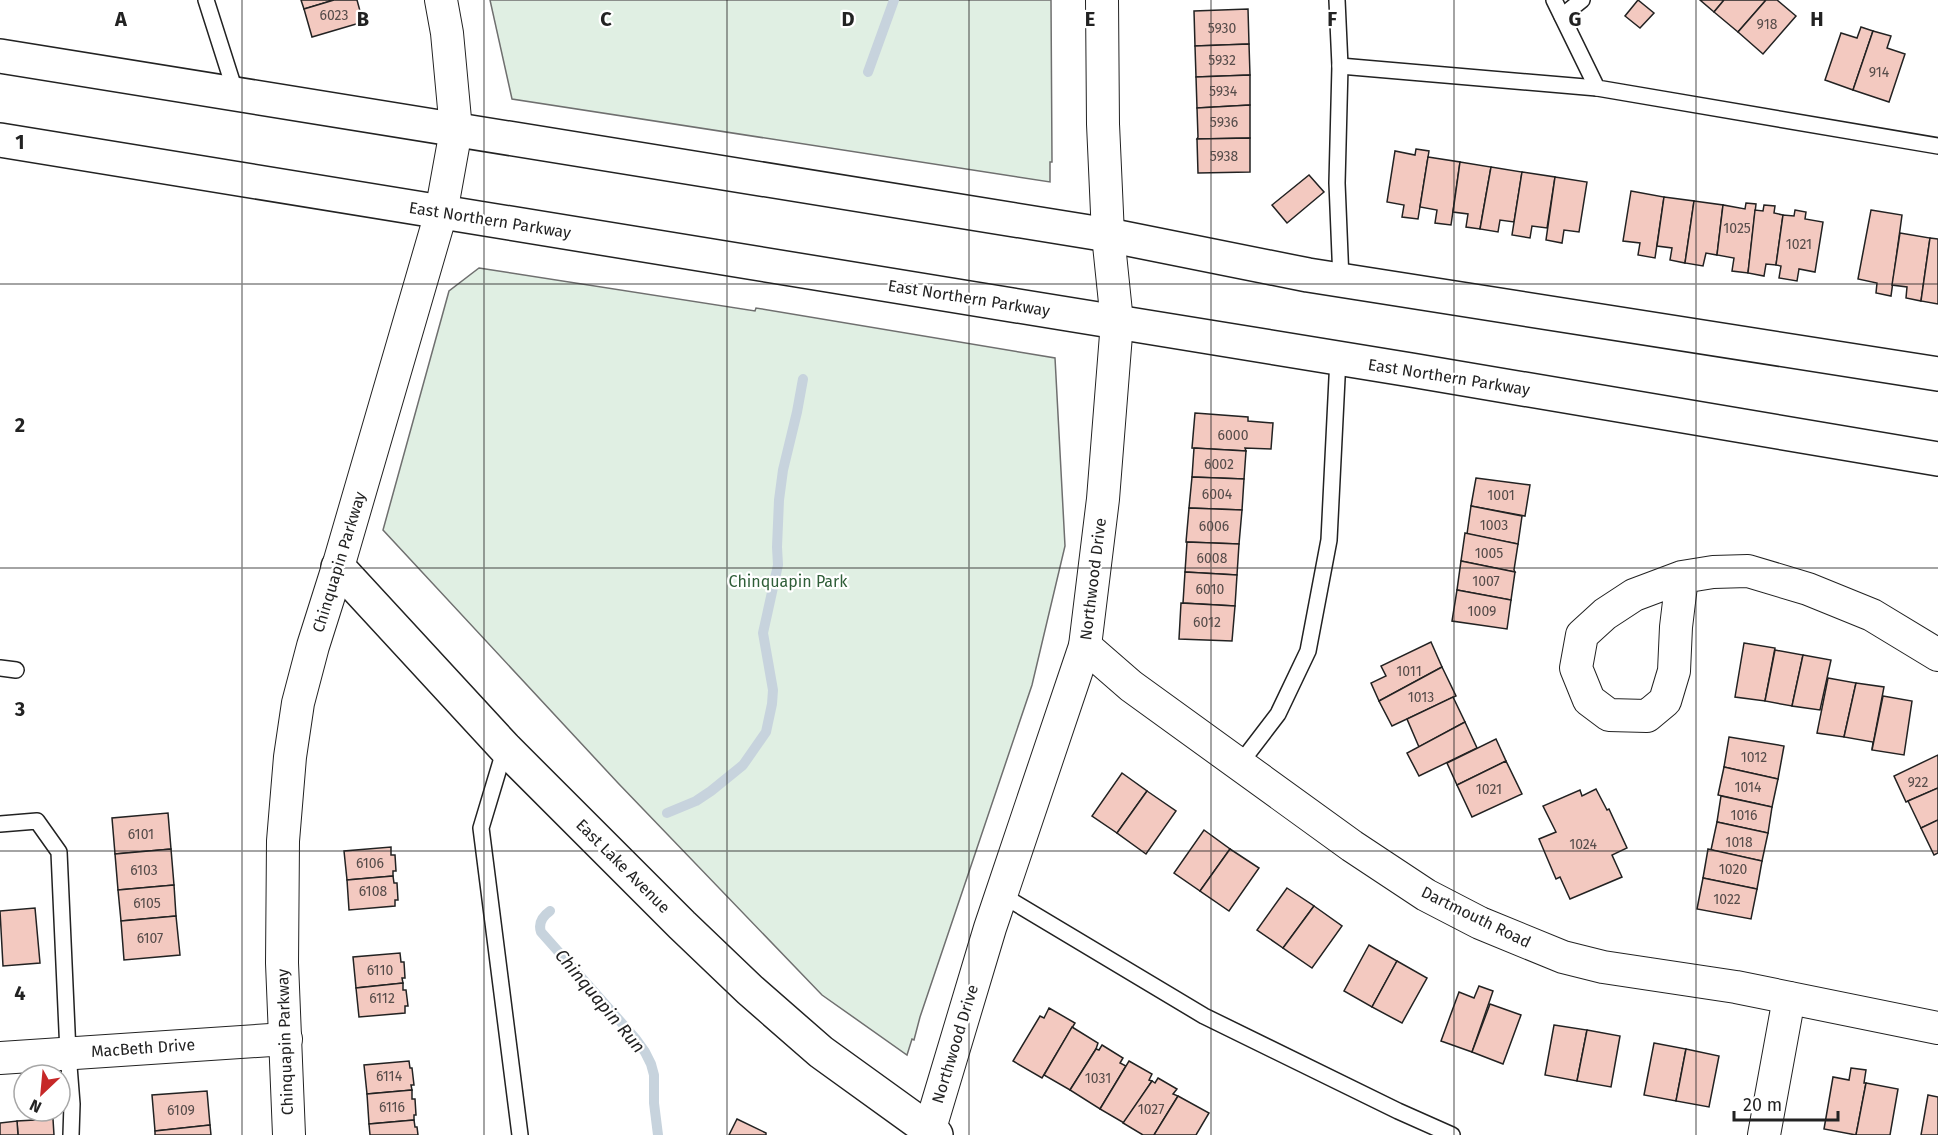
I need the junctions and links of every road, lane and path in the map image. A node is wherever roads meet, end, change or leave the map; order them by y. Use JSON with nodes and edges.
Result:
{"nodes":[{"id":1,"x":206,"y":0,"type":"edge"},
{"id":2,"x":441,"y":0,"type":"edge"},
{"id":3,"x":1102,"y":0,"type":"edge"},
{"id":4,"x":1337,"y":0,"type":"edge"},
{"id":5,"x":1554,"y":0,"type":"edge"},
{"id":6,"x":1582,"y":0,"type":"edge"},
{"id":7,"x":1562,"y":16,"type":"junction"},
{"id":8,"x":0,"y":56,"type":"edge"},
{"id":9,"x":1340,"y":66,"type":"junction"},
{"id":10,"x":1597,"y":88,"type":"junction"},
{"id":11,"x":237,"y":95,"type":"junction"},
{"id":12,"x":456,"y":130,"type":"junction"},
{"id":13,"x":0,"y":140,"type":"edge"},
{"id":14,"x":1938,"y":146,"type":"edge"},
{"id":15,"x":441,"y":213,"type":"junction"},
{"id":16,"x":1108,"y":235,"type":"junction"},
{"id":17,"x":1341,"y":280,"type":"junction"},
{"id":18,"x":1117,"y":322,"type":"junction"},
{"id":19,"x":1338,"y":358,"type":"junction"},
{"id":20,"x":1938,"y":374,"type":"edge"},
{"id":21,"x":1938,"y":459,"type":"edge"},
{"id":22,"x":338,"y":567,"type":"junction"},
{"id":23,"x":1682,"y":577,"type":"junction"},
{"id":24,"x":1085,"y":646,"type":"junction"},
{"id":25,"x":1938,"y":655,"type":"edge"},
{"id":26,"x":0,"y":668,"type":"edge"},
{"id":27,"x":16,"y":670,"type":"dead end"},
{"id":28,"x":505,"y":748,"type":"junction"},
{"id":29,"x":1239,"y":765,"type":"junction"},
{"id":30,"x":0,"y":824,"type":"edge"},
{"id":31,"x":1002,"y":895,"type":"junction"},
{"id":32,"x":1789,"y":998,"type":"junction"},
{"id":33,"x":1938,"y":1028,"type":"edge"},
{"id":34,"x":286,"y":1039,"type":"junction"},
{"id":35,"x":68,"y":1053,"type":"junction"},
{"id":36,"x":0,"y":1058,"type":"edge"},
{"id":37,"x":931,"y":1133,"type":"edge"},
{"id":38,"x":71,"y":1135,"type":"edge"},
{"id":39,"x":289,"y":1135,"type":"edge"},
{"id":40,"x":520,"y":1135,"type":"edge"},
{"id":41,"x":1452,"y":1135,"type":"edge"},
{"id":42,"x":1764,"y":1135,"type":"edge"}],
"edges":[{"from":1,"to":11,"type":"lane"},
{"from":2,"to":12,"type":"street","name":"Chinquapin Parkway"},
{"from":3,"to":16,"type":"street","name":"Northwood Drive"},
{"from":4,"to":9,"type":"lane"},
{"from":5,"to":7,"type":"lane"},
{"from":6,"to":7,"type":"lane"},
{"from":7,"to":10,"type":"lane"},
{"from":8,"to":11,"type":"main road"},
{"from":9,"to":10,"type":"lane"},
{"from":9,"to":17,"type":"lane"},
{"from":10,"to":14,"type":"lane"},
{"from":11,"to":12,"type":"main road"},
{"from":12,"to":15,"type":"street","name":"Chinquapin Parkway"},
{"from":12,"to":16,"type":"main road"},
{"from":13,"to":15,"type":"main road","name":"East Northern Parkway"},
{"from":15,"to":18,"type":"main road","name":"East Northern Parkway"},
{"from":15,"to":22,"type":"street","name":"Chinquapin Parkway"},
{"from":16,"to":17,"type":"main road"},
{"from":16,"to":18,"type":"street","name":"Northwood Drive"},
{"from":17,"to":20,"type":"main road"},
{"from":18,"to":19,"type":"main road","name":"East Northern Parkway"},
{"from":18,"to":24,"type":"street","name":"Northwood Drive"},
{"from":19,"to":21,"type":"main road","name":"East Northern Parkway"},
{"from":19,"to":29,"type":"lane"},
{"from":22,"to":28,"type":"main road","name":"East Lake Avenue"},
{"from":22,"to":34,"type":"street","name":"Chinquapin Parkway"},
{"from":23,"to":23,"type":"street"},
{"from":23,"to":25,"type":"street"},
{"from":24,"to":29,"type":"street","name":"Dartmouth Road"},
{"from":24,"to":31,"type":"street","name":"Northwood Drive"},
{"from":26,"to":27,"type":"lane"},
{"from":28,"to":37,"type":"main road","name":"East Lake Avenue"},
{"from":28,"to":40,"type":"lane"},
{"from":29,"to":32,"type":"street","name":"Dartmouth Road"},
{"from":30,"to":35,"type":"lane"},
{"from":31,"to":37,"type":"street","name":"Northwood Drive"},
{"from":31,"to":41,"type":"lane"},
{"from":32,"to":33,"type":"street","name":"Dartmouth Road"},
{"from":32,"to":42,"type":"street"},
{"from":34,"to":35,"type":"street","name":"MacBeth Drive"},
{"from":34,"to":39,"type":"street","name":"Chinquapin Parkway"},
{"from":35,"to":36,"type":"street","name":"MacBeth Drive"},
{"from":35,"to":38,"type":"lane"}]}
